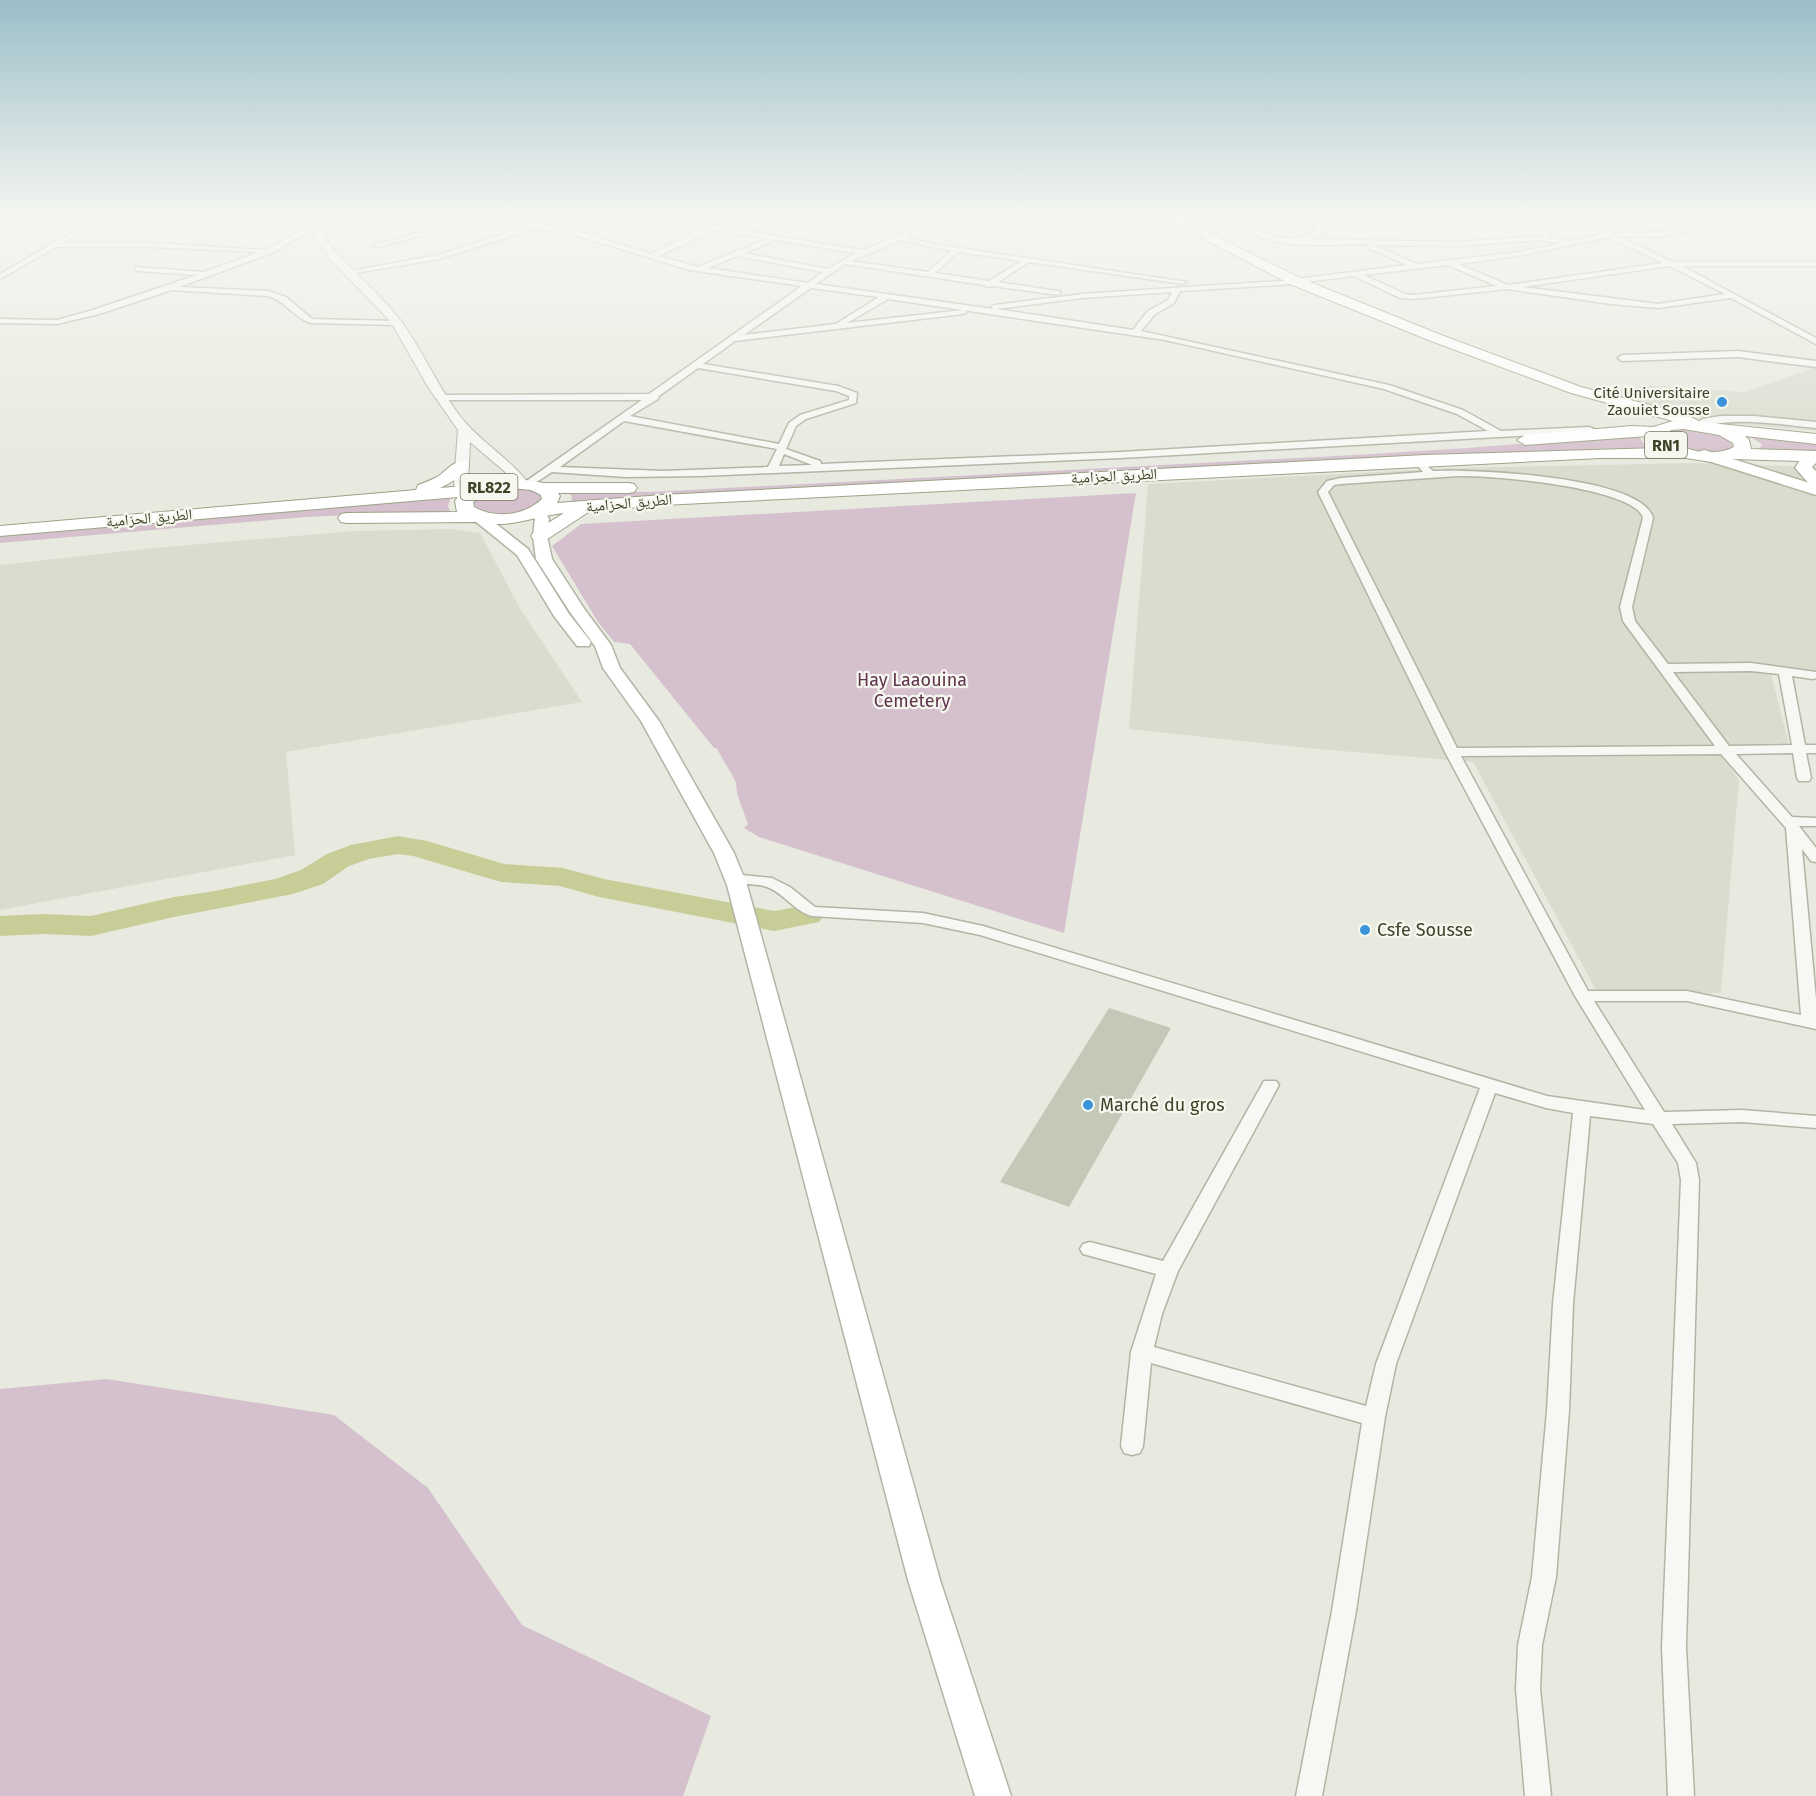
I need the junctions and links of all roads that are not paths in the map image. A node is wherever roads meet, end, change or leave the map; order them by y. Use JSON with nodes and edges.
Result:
{"nodes":[{"id":1,"x":127,"y":301,"type":"edge"},
{"id":2,"x":288,"y":301,"type":"edge"},
{"id":3,"x":378,"y":301,"type":"edge"},
{"id":4,"x":787,"y":301,"type":"edge"},
{"id":5,"x":878,"y":301,"type":"edge"},
{"id":6,"x":926,"y":301,"type":"edge"},
{"id":7,"x":1044,"y":301,"type":"edge"},
{"id":8,"x":1171,"y":301,"type":"edge"},
{"id":9,"x":1335,"y":301,"type":"edge"},
{"id":10,"x":1341,"y":301,"type":"edge"},
{"id":11,"x":1607,"y":301,"type":"edge"},
{"id":12,"x":1694,"y":301,"type":"edge"},
{"id":13,"x":1744,"y":301,"type":"edge"},
{"id":14,"x":979,"y":309,"type":"junction"},
{"id":15,"x":0,"y":321,"type":"edge"},
{"id":16,"x":396,"y":323,"type":"junction"},
{"id":17,"x":835,"y":327,"type":"junction"},
{"id":18,"x":1136,"y":332,"type":"junction"},
{"id":19,"x":734,"y":339,"type":"junction"},
{"id":20,"x":1816,"y":341,"type":"edge"},
{"id":21,"x":1622,"y":358,"type":"dead end"},
{"id":22,"x":1816,"y":364,"type":"edge"},
{"id":23,"x":699,"y":366,"type":"junction"},
{"id":24,"x":440,"y":397,"type":"junction"},
{"id":25,"x":655,"y":397,"type":"junction"},
{"id":26,"x":624,"y":418,"type":"junction"},
{"id":27,"x":1611,"y":424,"type":"junction"},
{"id":28,"x":1816,"y":425,"type":"edge"},
{"id":29,"x":1702,"y":426,"type":"junction"},
{"id":30,"x":464,"y":430,"type":"junction"},
{"id":31,"x":1656,"y":432,"type":"junction"},
{"id":32,"x":1500,"y":434,"type":"junction"},
{"id":33,"x":1816,"y":439,"type":"edge"},
{"id":34,"x":781,"y":448,"type":"junction"},
{"id":35,"x":1745,"y":451,"type":"junction"},
{"id":36,"x":1696,"y":454,"type":"junction"},
{"id":37,"x":1816,"y":457,"type":"edge"},
{"id":38,"x":1418,"y":460,"type":"junction"},
{"id":39,"x":461,"y":466,"type":"junction"},
{"id":40,"x":830,"y":467,"type":"junction"},
{"id":41,"x":550,"y":469,"type":"junction"},
{"id":42,"x":772,"y":470,"type":"junction"},
{"id":43,"x":1430,"y":474,"type":"junction"},
{"id":44,"x":1816,"y":481,"type":"edge"},
{"id":45,"x":531,"y":485,"type":"junction"},
{"id":46,"x":1816,"y":490,"type":"edge"},
{"id":47,"x":468,"y":494,"type":"junction"},
{"id":48,"x":396,"y":498,"type":"junction"},
{"id":49,"x":586,"y":507,"type":"junction"},
{"id":50,"x":539,"y":511,"type":"junction"},
{"id":51,"x":478,"y":518,"type":"junction"},
{"id":52,"x":0,"y":531,"type":"edge"},
{"id":53,"x":540,"y":536,"type":"junction"},
{"id":54,"x":0,"y":547,"type":"edge"},
{"id":55,"x":612,"y":668,"type":"junction"},
{"id":56,"x":1664,"y":668,"type":"junction"},
{"id":57,"x":1785,"y":672,"type":"junction"},
{"id":58,"x":1813,"y":675,"type":"dead end"},
{"id":59,"x":1799,"y":749,"type":"junction"},
{"id":60,"x":1816,"y":749,"type":"edge"},
{"id":61,"x":1726,"y":751,"type":"junction"},
{"id":62,"x":1452,"y":752,"type":"junction"},
{"id":63,"x":1804,"y":778,"type":"dead end"},
{"id":64,"x":1816,"y":822,"type":"edge"},
{"id":65,"x":1791,"y":825,"type":"junction"},
{"id":66,"x":1816,"y":858,"type":"edge"},
{"id":67,"x":735,"y":881,"type":"junction"},
{"id":68,"x":1583,"y":996,"type":"junction"},
{"id":69,"x":1813,"y":1024,"type":"edge"},
{"id":70,"x":1270,"y":1085,"type":"dead end"},
{"id":71,"x":1489,"y":1086,"type":"junction"},
{"id":72,"x":1582,"y":1109,"type":"junction"},
{"id":73,"x":1659,"y":1118,"type":"junction"},
{"id":74,"x":1816,"y":1122,"type":"edge"},
{"id":75,"x":1090,"y":1249,"type":"dead end"},
{"id":76,"x":1168,"y":1270,"type":"junction"},
{"id":77,"x":1141,"y":1352,"type":"junction"},
{"id":78,"x":1374,"y":1417,"type":"junction"},
{"id":79,"x":1132,"y":1446,"type":"dead end"},
{"id":80,"x":993,"y":1796,"type":"edge"},
{"id":81,"x":1309,"y":1796,"type":"edge"},
{"id":82,"x":1538,"y":1796,"type":"edge"},
{"id":83,"x":1681,"y":1796,"type":"edge"}],
"edges":[{"from":1,"to":15,"type":"street"},
{"from":2,"to":16,"type":"street"},
{"from":3,"to":16,"type":"street","number":"RL822"},
{"from":4,"to":19,"type":"street"},
{"from":5,"to":17,"type":"street"},
{"from":6,"to":14,"type":"street"},
{"from":7,"to":14,"type":"street"},
{"from":8,"to":18,"type":"street"},
{"from":9,"to":27,"type":"highway","number":"RN1"},
{"from":10,"to":29,"type":"highway","number":"RN1"},
{"from":11,"to":12,"type":"street"},
{"from":13,"to":20,"type":"street"},
{"from":14,"to":17,"type":"street"},
{"from":14,"to":18,"type":"street"},
{"from":16,"to":24,"type":"street","number":"RL822"},
{"from":17,"to":19,"type":"street"},
{"from":18,"to":32,"type":"street"},
{"from":19,"to":23,"type":"street"},
{"from":21,"to":22,"type":"street"},
{"from":23,"to":25,"type":"street"},
{"from":23,"to":34,"type":"street"},
{"from":24,"to":25,"type":"street"},
{"from":24,"to":30,"type":"street","number":"RL822"},
{"from":25,"to":26,"type":"street"},
{"from":26,"to":34,"type":"street"},
{"from":26,"to":41,"type":"street"},
{"from":27,"to":31,"type":"highway","name":"الطريق الحزامية"},
{"from":27,"to":32,"type":"street"},
{"from":27,"to":45,"type":"highway","name":"الطريق الحزامية"},
{"from":28,"to":29,"type":"street"},
{"from":29,"to":31,"type":"highway","number":"RN1"},
{"from":29,"to":33,"type":"highway"},
{"from":29,"to":35,"type":"highway","number":"RN1"},
{"from":30,"to":39,"type":"street","number":"RL822"},
{"from":30,"to":45,"type":"street","number":"RL822"},
{"from":31,"to":36,"type":"highway","number":"RN1"},
{"from":32,"to":40,"type":"street"},
{"from":34,"to":40,"type":"street"},
{"from":34,"to":42,"type":"street"},
{"from":35,"to":36,"type":"highway","number":"RN1"},
{"from":35,"to":37,"type":"highway"},
{"from":35,"to":44,"type":"main road","number":"RN1"},
{"from":36,"to":38,"type":"highway","name":"الطريق الحزامية"},
{"from":36,"to":46,"type":"main road","number":"RN1"},
{"from":37,"to":44,"type":"highway"},
{"from":38,"to":43,"type":"street"},
{"from":38,"to":49,"type":"highway","name":"الطريق الحزامية"},
{"from":39,"to":47,"type":"street","number":"RL822"},
{"from":39,"to":48,"type":"highway"},
{"from":40,"to":42,"type":"street"},
{"from":41,"to":42,"type":"street"},
{"from":41,"to":45,"type":"street"},
{"from":43,"to":56,"type":"street"},
{"from":43,"to":62,"type":"street"},
{"from":45,"to":47,"type":"highway","name":"الطريق الحزامية","number":"RL822"},
{"from":45,"to":50,"type":"highway","number":"RL822"},
{"from":47,"to":48,"type":"highway","name":"الطريق الحزامية"},
{"from":47,"to":51,"type":"highway","number":"RL822"},
{"from":48,"to":52,"type":"highway","name":"الطريق الحزامية"},
{"from":49,"to":50,"type":"highway","name":"الطريق الحزامية"},
{"from":49,"to":53,"type":"highway"},
{"from":50,"to":51,"type":"highway","name":"الطريق الحزامية","number":"RL822"},
{"from":50,"to":53,"type":"main road"},
{"from":51,"to":54,"type":"highway","name":"الطريق الحزامية"},
{"from":51,"to":55,"type":"main road"},
{"from":53,"to":55,"type":"main road"},
{"from":55,"to":67,"type":"main road"},
{"from":56,"to":57,"type":"street"},
{"from":56,"to":61,"type":"street"},
{"from":57,"to":58,"type":"street"},
{"from":57,"to":59,"type":"street"},
{"from":59,"to":60,"type":"street"},
{"from":59,"to":61,"type":"street"},
{"from":59,"to":63,"type":"street"},
{"from":61,"to":62,"type":"street"},
{"from":61,"to":65,"type":"street"},
{"from":62,"to":68,"type":"street"},
{"from":64,"to":65,"type":"street"},
{"from":65,"to":66,"type":"street"},
{"from":65,"to":69,"type":"street"},
{"from":67,"to":71,"type":"street"},
{"from":67,"to":80,"type":"main road"},
{"from":68,"to":69,"type":"street"},
{"from":68,"to":73,"type":"street"},
{"from":70,"to":76,"type":"street"},
{"from":71,"to":72,"type":"street"},
{"from":71,"to":78,"type":"street"},
{"from":72,"to":73,"type":"street"},
{"from":72,"to":82,"type":"street"},
{"from":73,"to":74,"type":"street"},
{"from":73,"to":83,"type":"street"},
{"from":75,"to":76,"type":"street"},
{"from":76,"to":77,"type":"street"},
{"from":77,"to":78,"type":"street"},
{"from":77,"to":79,"type":"street"},
{"from":78,"to":81,"type":"street"}]}
